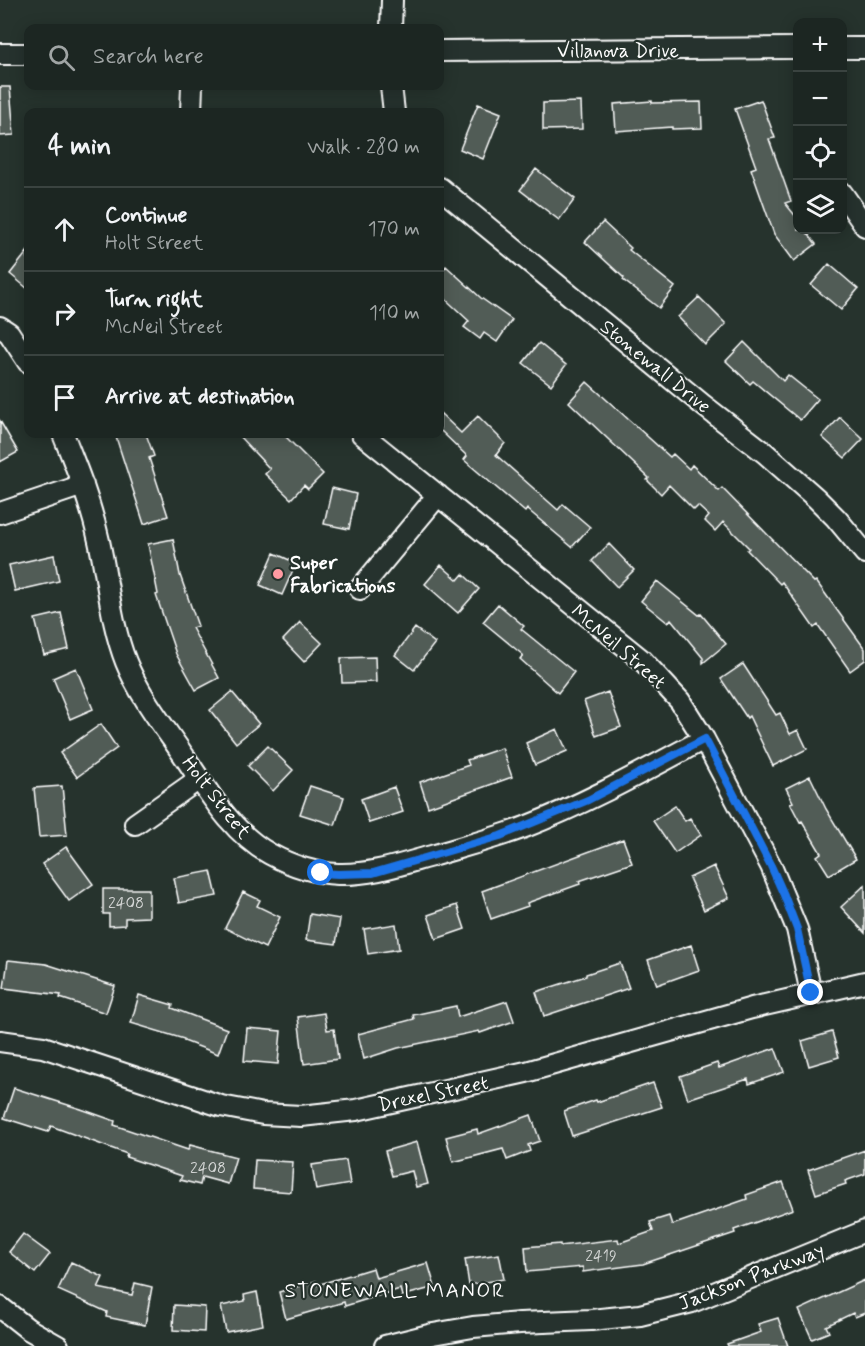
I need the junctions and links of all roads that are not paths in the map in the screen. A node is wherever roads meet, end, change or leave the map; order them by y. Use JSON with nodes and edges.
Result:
{"nodes":[{"id":1,"x":392,"y":0,"type":"edge"},
{"id":2,"x":391,"y":24,"type":"edge"},
{"id":3,"x":793,"y":48,"type":"edge"},
{"id":4,"x":847,"y":48,"type":"edge"},
{"id":5,"x":865,"y":48,"type":"edge"},
{"id":6,"x":444,"y":51,"type":"edge"},
{"id":7,"x":0,"y":54,"type":"edge"},
{"id":8,"x":24,"y":54,"type":"edge"},
{"id":9,"x":192,"y":90,"type":"edge"},
{"id":10,"x":391,"y":90,"type":"edge"},
{"id":11,"x":191,"y":108,"type":"edge"},
{"id":12,"x":394,"y":108,"type":"edge"},
{"id":13,"x":444,"y":191,"type":"edge"},
{"id":14,"x":847,"y":199,"type":"edge"},
{"id":15,"x":865,"y":226,"type":"edge"},
{"id":16,"x":0,"y":327,"type":"edge"},
{"id":17,"x":24,"y":356,"type":"edge"},
{"id":18,"x":65,"y":438,"type":"edge"},
{"id":19,"x":367,"y":438,"type":"edge"},
{"id":20,"x":83,"y":485,"type":"junction"},
{"id":21,"x":438,"y":495,"type":"junction"},
{"id":22,"x":0,"y":513,"type":"edge"},
{"id":23,"x":865,"y":553,"type":"edge"},
{"id":24,"x":360,"y":590,"type":"dead end"},
{"id":25,"x":705,"y":739,"type":"junction"},
{"id":26,"x":199,"y":779,"type":"junction"},
{"id":27,"x":135,"y":824,"type":"dead end"},
{"id":28,"x":865,"y":982,"type":"edge"},
{"id":29,"x":811,"y":993,"type":"junction"},
{"id":30,"x":0,"y":1041,"type":"edge"},
{"id":31,"x":865,"y":1231,"type":"edge"},
{"id":32,"x":0,"y":1307,"type":"edge"},
{"id":33,"x":58,"y":1346,"type":"edge"},
{"id":34,"x":385,"y":1346,"type":"edge"}],
"edges":[{"from":1,"to":2,"type":"street"},
{"from":3,"to":6,"type":"street","name":"Villanova Drive"},
{"from":4,"to":5,"type":"street"},
{"from":7,"to":8,"type":"street"},
{"from":9,"to":11,"type":"street"},
{"from":10,"to":12,"type":"street"},
{"from":13,"to":23,"type":"street","name":"Stonewall Drive"},
{"from":14,"to":15,"type":"street"},
{"from":16,"to":17,"type":"street"},
{"from":18,"to":20,"type":"street","name":"Holt Street"},
{"from":19,"to":21,"type":"street","name":"McNeil Street"},
{"from":20,"to":22,"type":"street"},
{"from":20,"to":26,"type":"street","name":"Holt Street"},
{"from":21,"to":24,"type":"street"},
{"from":21,"to":25,"type":"street","name":"McNeil Street"},
{"from":25,"to":26,"type":"street","name":"Holt Street"},
{"from":25,"to":29,"type":"street","name":"McNeil Street"},
{"from":26,"to":27,"type":"street"},
{"from":28,"to":29,"type":"street","name":"Drexel Street"},
{"from":29,"to":30,"type":"street","name":"Drexel Street"},
{"from":31,"to":34,"type":"street","name":"Jackson Parkway"},
{"from":32,"to":33,"type":"street"}]}
